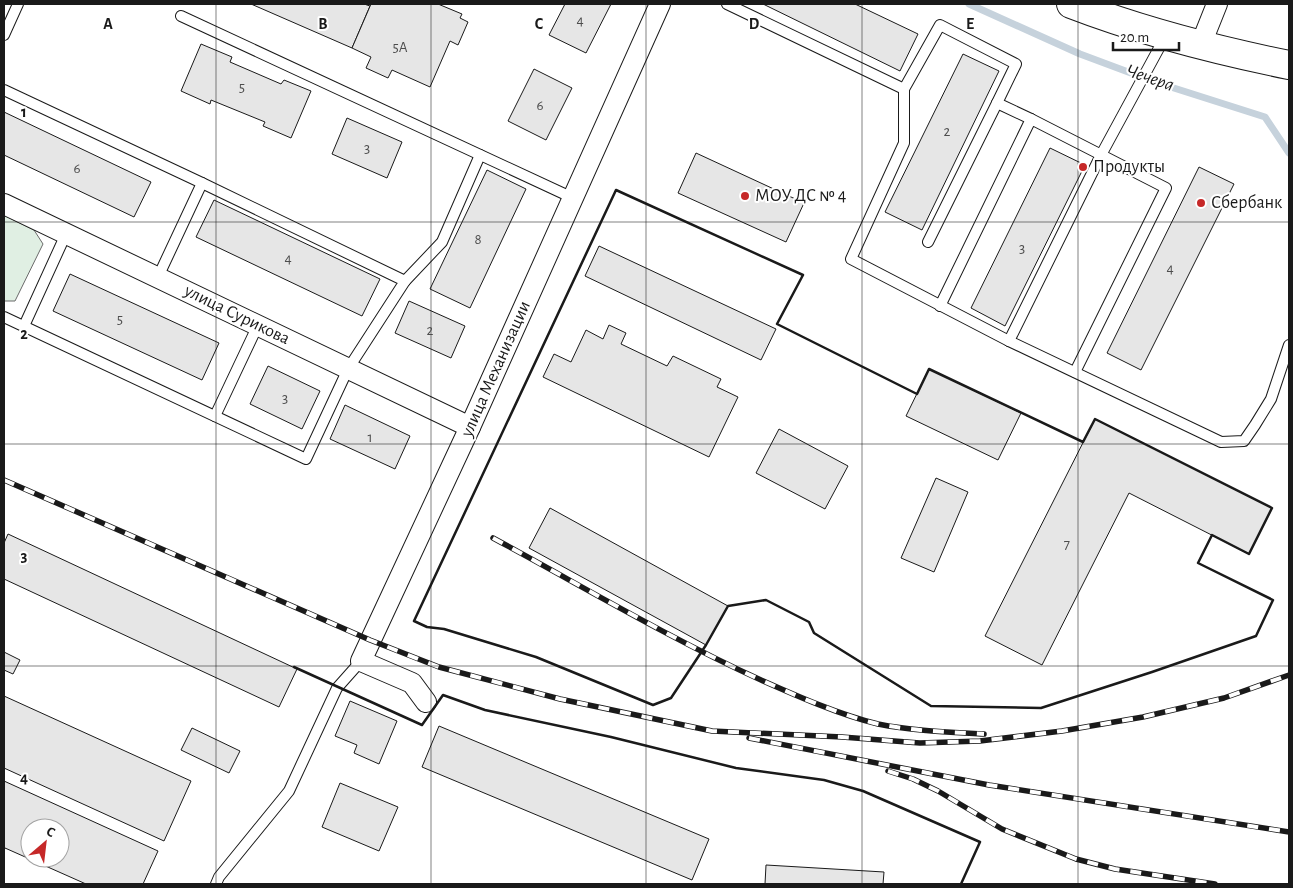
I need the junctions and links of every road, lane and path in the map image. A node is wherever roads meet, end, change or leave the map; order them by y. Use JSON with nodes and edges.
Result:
{"nodes":[{"id":1,"x":18,"y":4,"type":"edge"},
{"id":2,"x":660,"y":4,"type":"edge"},
{"id":3,"x":727,"y":4,"type":"edge"},
{"id":4,"x":1070,"y":4,"type":"edge"},
{"id":5,"x":1217,"y":4,"type":"edge"},
{"id":6,"x":182,"y":16,"type":"dead end"},
{"id":7,"x":4,"y":35,"type":"edge"},
{"id":8,"x":1167,"y":35,"type":"junction"},
{"id":9,"x":1201,"y":44,"type":"junction"},
{"id":10,"x":1289,"y":64,"type":"edge"},
{"id":11,"x":904,"y":89,"type":"junction"},
{"id":12,"x":4,"y":90,"type":"edge"},
{"id":13,"x":998,"y":103,"type":"junction"},
{"id":14,"x":1031,"y":119,"type":"junction"},
{"id":15,"x":1101,"y":155,"type":"junction"},
{"id":16,"x":480,"y":156,"type":"junction"},
{"id":17,"x":202,"y":183,"type":"junction"},
{"id":18,"x":574,"y":198,"type":"junction"},
{"id":19,"x":4,"y":204,"type":"edge"},
{"id":20,"x":66,"y":234,"type":"junction"},
{"id":21,"x":928,"y":242,"type":"dead end"},
{"id":22,"x":158,"y":277,"type":"junction"},
{"id":23,"x":405,"y":281,"type":"junction"},
{"id":24,"x":940,"y":306,"type":"junction"},
{"id":25,"x":4,"y":317,"type":"edge"},
{"id":26,"x":258,"y":325,"type":"junction"},
{"id":27,"x":24,"y":326,"type":"junction"},
{"id":28,"x":1009,"y":341,"type":"junction"},
{"id":29,"x":1289,"y":345,"type":"edge"},
{"id":30,"x":348,"y":368,"type":"junction"},
{"id":31,"x":1075,"y":372,"type":"junction"},
{"id":32,"x":215,"y":416,"type":"junction"},
{"id":33,"x":470,"y":427,"type":"junction"},
{"id":34,"x":361,"y":661,"type":"junction"},
{"id":35,"x":426,"y":702,"type":"dead end"},
{"id":36,"x":216,"y":884,"type":"edge"}],
"edges":[{"from":1,"to":7,"type":"lane"},
{"from":2,"to":18,"type":"street","name":"улица Механизации"},
{"from":3,"to":11,"type":"lane"},
{"from":4,"to":8,"type":"street"},
{"from":5,"to":9,"type":"street"},
{"from":6,"to":16,"type":"lane"},
{"from":8,"to":9,"type":"street"},
{"from":8,"to":15,"type":"lane"},
{"from":9,"to":10,"type":"street"},
{"from":11,"to":13,"type":"lane"},
{"from":11,"to":24,"type":"lane"},
{"from":12,"to":17,"type":"lane"},
{"from":13,"to":14,"type":"lane"},
{"from":13,"to":21,"type":"lane"},
{"from":14,"to":15,"type":"lane"},
{"from":14,"to":24,"type":"lane"},
{"from":15,"to":28,"type":"lane"},
{"from":15,"to":31,"type":"lane"},
{"from":16,"to":18,"type":"lane"},
{"from":16,"to":23,"type":"lane"},
{"from":17,"to":22,"type":"lane"},
{"from":17,"to":23,"type":"lane"},
{"from":18,"to":33,"type":"street","name":"улица Механизации"},
{"from":19,"to":20,"type":"street","name":"улица Сурикова"},
{"from":20,"to":22,"type":"street","name":"улица Сурикова"},
{"from":20,"to":27,"type":"lane"},
{"from":22,"to":26,"type":"street","name":"улица Сурикова"},
{"from":23,"to":30,"type":"lane"},
{"from":24,"to":28,"type":"lane"},
{"from":25,"to":27,"type":"lane"},
{"from":26,"to":30,"type":"street","name":"улица Сурикова"},
{"from":26,"to":32,"type":"lane"},
{"from":27,"to":32,"type":"lane"},
{"from":28,"to":31,"type":"lane"},
{"from":29,"to":31,"type":"lane"},
{"from":30,"to":32,"type":"lane"},
{"from":30,"to":33,"type":"street","name":"улица Сурикова"},
{"from":33,"to":34,"type":"street","name":"улица Механизации"},
{"from":34,"to":35,"type":"street"},
{"from":34,"to":36,"type":"lane"}]}
